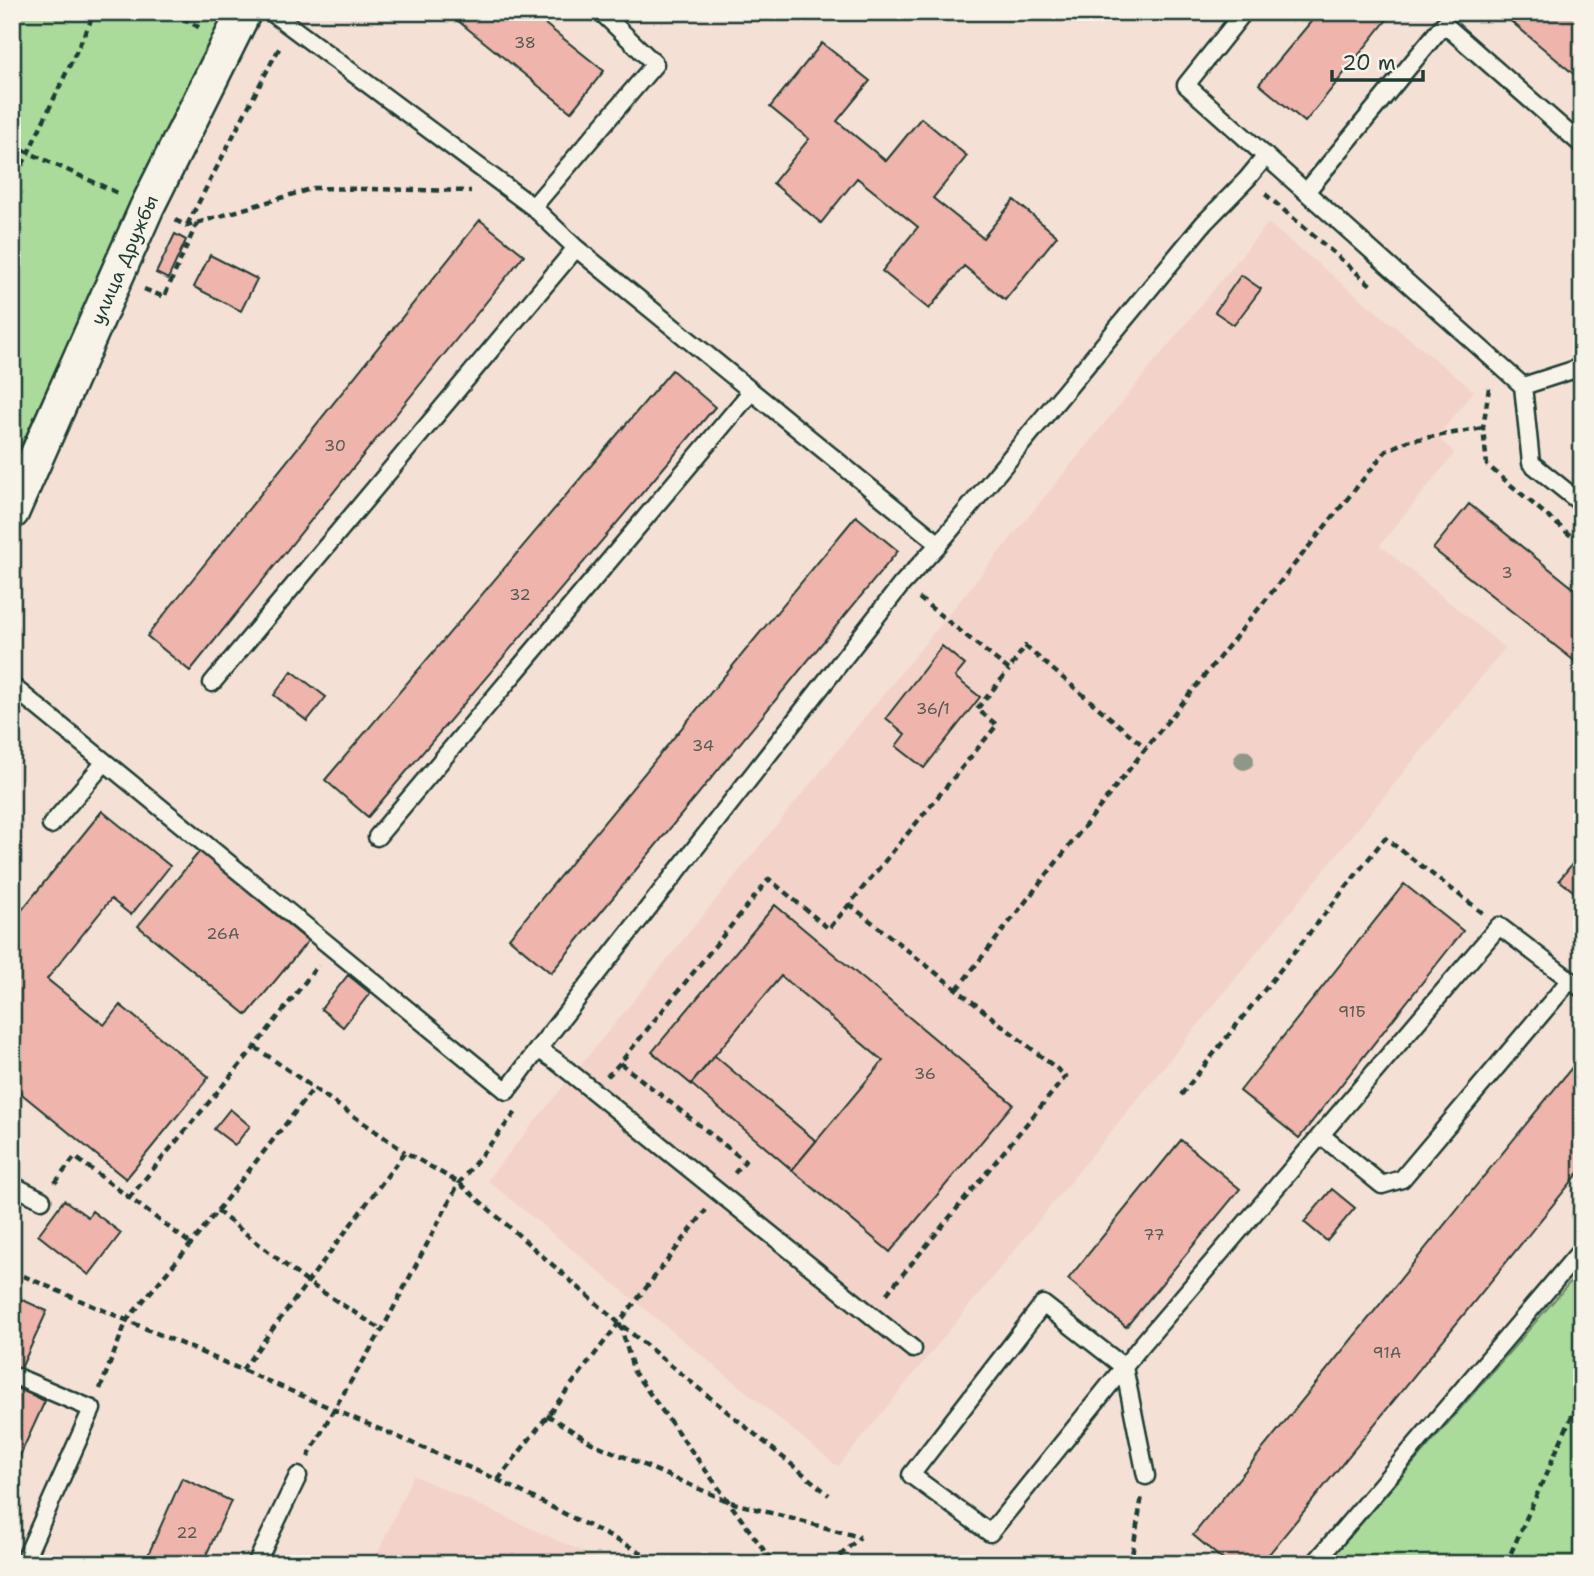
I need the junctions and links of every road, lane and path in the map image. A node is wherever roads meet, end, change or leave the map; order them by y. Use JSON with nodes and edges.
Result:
{"nodes":[{"id":1,"x":95,"y":12,"type":"edge"},
{"id":2,"x":244,"y":12,"type":"edge"},
{"id":3,"x":271,"y":12,"type":"edge"},
{"id":4,"x":601,"y":12,"type":"edge"},
{"id":5,"x":1244,"y":12,"type":"edge"},
{"id":6,"x":292,"y":28,"type":"junction"},
{"id":7,"x":12,"y":145,"type":"edge"},
{"id":8,"x":1582,"y":145,"type":"edge"},
{"id":9,"x":28,"y":153,"type":"junction"},
{"id":10,"x":1266,"y":156,"type":"junction"},
{"id":11,"x":1247,"y":179,"type":"junction"},
{"id":12,"x":12,"y":187,"type":"edge"},
{"id":13,"x":512,"y":191,"type":"junction"},
{"id":14,"x":1306,"y":191,"type":"junction"},
{"id":15,"x":148,"y":207,"type":"junction"},
{"id":16,"x":533,"y":207,"type":"junction"},
{"id":17,"x":197,"y":223,"type":"junction"},
{"id":18,"x":187,"y":226,"type":"junction"},
{"id":19,"x":576,"y":248,"type":"junction"},
{"id":20,"x":142,"y":288,"type":"dead end"},
{"id":21,"x":1374,"y":288,"type":"dead end"},
{"id":22,"x":1582,"y":367,"type":"edge"},
{"id":23,"x":1523,"y":386,"type":"junction"},
{"id":24,"x":1490,"y":387,"type":"dead end"},
{"id":25,"x":751,"y":392,"type":"junction"},
{"id":26,"x":1483,"y":428,"type":"junction"},
{"id":27,"x":1582,"y":504,"type":"edge"},
{"id":28,"x":12,"y":512,"type":"edge"},
{"id":29,"x":939,"y":544,"type":"junction"},
{"id":30,"x":1582,"y":545,"type":"edge"},
{"id":31,"x":901,"y":585,"type":"junction"},
{"id":32,"x":1009,"y":670,"type":"junction"},
{"id":33,"x":212,"y":683,"type":"dead end"},
{"id":34,"x":12,"y":686,"type":"edge"},
{"id":35,"x":1146,"y":748,"type":"junction"},
{"id":36,"x":105,"y":762,"type":"junction"},
{"id":37,"x":51,"y":825,"type":"dead end"},
{"id":38,"x":377,"y":836,"type":"dead end"},
{"id":39,"x":849,"y":904,"type":"junction"},
{"id":40,"x":1499,"y":926,"type":"junction"},
{"id":41,"x":332,"y":948,"type":"junction"},
{"id":42,"x":1576,"y":984,"type":"edge"},
{"id":43,"x":957,"y":989,"type":"junction"},
{"id":44,"x":255,"y":1047,"type":"junction"},
{"id":45,"x":538,"y":1049,"type":"junction"},
{"id":46,"x":620,"y":1063,"type":"junction"},
{"id":47,"x":599,"y":1067,"type":"dead end"},
{"id":48,"x":314,"y":1088,"type":"junction"},
{"id":49,"x":1181,"y":1094,"type":"dead end"},
{"id":50,"x":516,"y":1112,"type":"dead end"},
{"id":51,"x":1322,"y":1136,"type":"junction"},
{"id":52,"x":404,"y":1152,"type":"junction"},
{"id":53,"x":459,"y":1183,"type":"junction"},
{"id":54,"x":12,"y":1185,"type":"edge"},
{"id":55,"x":720,"y":1192,"type":"junction"},
{"id":56,"x":129,"y":1198,"type":"junction"},
{"id":57,"x":42,"y":1199,"type":"joint"},
{"id":58,"x":217,"y":1211,"type":"junction"},
{"id":59,"x":191,"y":1244,"type":"junction"},
{"id":60,"x":1582,"y":1249,"type":"edge"},
{"id":61,"x":12,"y":1271,"type":"edge"},
{"id":62,"x":307,"y":1282,"type":"junction"},
{"id":63,"x":870,"y":1314,"type":"junction"},
{"id":64,"x":127,"y":1320,"type":"junction"},
{"id":65,"x":619,"y":1323,"type":"junction"},
{"id":66,"x":382,"y":1330,"type":"junction"},
{"id":67,"x":913,"y":1349,"type":"dead end"},
{"id":68,"x":1124,"y":1367,"type":"junction"},
{"id":69,"x":242,"y":1370,"type":"junction"},
{"id":70,"x":17,"y":1377,"type":"dead end"},
{"id":71,"x":1582,"y":1393,"type":"edge"},
{"id":72,"x":92,"y":1409,"type":"junction"},
{"id":73,"x":334,"y":1409,"type":"junction"},
{"id":74,"x":547,"y":1415,"type":"junction"},
{"id":75,"x":298,"y":1476,"type":"joint"},
{"id":76,"x":1146,"y":1476,"type":"joint"},
{"id":77,"x":498,"y":1480,"type":"junction"},
{"id":78,"x":829,"y":1495,"type":"dead end"},
{"id":79,"x":730,"y":1502,"type":"junction"},
{"id":80,"x":23,"y":1564,"type":"edge"},
{"id":81,"x":256,"y":1564,"type":"edge"},
{"id":82,"x":664,"y":1564,"type":"edge"},
{"id":83,"x":774,"y":1564,"type":"edge"},
{"id":84,"x":831,"y":1564,"type":"edge"},
{"id":85,"x":1133,"y":1564,"type":"edge"},
{"id":86,"x":1314,"y":1564,"type":"edge"},
{"id":87,"x":1506,"y":1564,"type":"edge"}],
"edges":[{"from":1,"to":9,"type":"path"},
{"from":2,"to":15,"type":"street","name":"улица Дружбы"},
{"from":3,"to":6,"type":"lane"},
{"from":4,"to":16,"type":"lane"},
{"from":5,"to":10,"type":"lane"},
{"from":6,"to":13,"type":"lane"},
{"from":6,"to":18,"type":"path"},
{"from":7,"to":9,"type":"path"},
{"from":8,"to":14,"type":"lane"},
{"from":9,"to":12,"type":"path"},
{"from":9,"to":15,"type":"path"},
{"from":10,"to":11,"type":"lane"},
{"from":10,"to":14,"type":"lane"},
{"from":11,"to":21,"type":"path"},
{"from":11,"to":29,"type":"lane"},
{"from":13,"to":16,"type":"lane"},
{"from":13,"to":17,"type":"path"},
{"from":14,"to":23,"type":"lane"},
{"from":15,"to":18,"type":"path"},
{"from":15,"to":28,"type":"street","name":"улица Дружбы"},
{"from":16,"to":19,"type":"lane"},
{"from":17,"to":18,"type":"path"},
{"from":17,"to":20,"type":"path"},
{"from":19,"to":25,"type":"lane"},
{"from":19,"to":33,"type":"lane"},
{"from":22,"to":23,"type":"lane"},
{"from":23,"to":27,"type":"lane"},
{"from":24,"to":26,"type":"path"},
{"from":25,"to":29,"type":"lane"},
{"from":25,"to":38,"type":"lane"},
{"from":26,"to":30,"type":"path"},
{"from":26,"to":35,"type":"path"},
{"from":29,"to":31,"type":"lane"},
{"from":31,"to":32,"type":"path"},
{"from":31,"to":45,"type":"lane"},
{"from":32,"to":35,"type":"path"},
{"from":32,"to":39,"type":"path"},
{"from":34,"to":36,"type":"lane"},
{"from":35,"to":43,"type":"path"},
{"from":36,"to":37,"type":"lane"},
{"from":36,"to":41,"type":"lane"},
{"from":39,"to":43,"type":"path"},
{"from":39,"to":46,"type":"path"},
{"from":40,"to":42,"type":"lane"},
{"from":40,"to":49,"type":"path"},
{"from":40,"to":51,"type":"lane"},
{"from":41,"to":44,"type":"path"},
{"from":41,"to":45,"type":"lane"},
{"from":42,"to":51,"type":"lane"},
{"from":43,"to":63,"type":"path"},
{"from":44,"to":48,"type":"path"},
{"from":44,"to":56,"type":"path"},
{"from":45,"to":55,"type":"lane"},
{"from":46,"to":47,"type":"path"},
{"from":46,"to":55,"type":"path"},
{"from":48,"to":52,"type":"path"},
{"from":48,"to":58,"type":"path"},
{"from":50,"to":53,"type":"path"},
{"from":51,"to":68,"type":"lane"},
{"from":52,"to":53,"type":"path"},
{"from":52,"to":62,"type":"path"},
{"from":53,"to":65,"type":"path"},
{"from":53,"to":66,"type":"path"},
{"from":54,"to":57,"type":"lane"},
{"from":55,"to":63,"type":"lane"},
{"from":55,"to":65,"type":"path"},
{"from":56,"to":57,"type":"path"},
{"from":56,"to":59,"type":"path"},
{"from":58,"to":59,"type":"path"},
{"from":58,"to":62,"type":"path"},
{"from":59,"to":64,"type":"path"},
{"from":60,"to":86,"type":"lane"},
{"from":61,"to":64,"type":"path"},
{"from":62,"to":66,"type":"path"},
{"from":62,"to":69,"type":"path"},
{"from":63,"to":67,"type":"lane"},
{"from":64,"to":69,"type":"path"},
{"from":64,"to":72,"type":"path"},
{"from":65,"to":74,"type":"path"},
{"from":65,"to":78,"type":"path"},
{"from":65,"to":79,"type":"path"},
{"from":66,"to":73,"type":"path"},
{"from":68,"to":68,"type":"lane"},
{"from":68,"to":76,"type":"lane"},
{"from":69,"to":73,"type":"path"},
{"from":70,"to":72,"type":"lane"},
{"from":71,"to":87,"type":"path"},
{"from":72,"to":80,"type":"lane"},
{"from":73,"to":75,"type":"path"},
{"from":73,"to":77,"type":"path"},
{"from":74,"to":77,"type":"path"},
{"from":74,"to":79,"type":"path"},
{"from":75,"to":81,"type":"lane"},
{"from":76,"to":85,"type":"path"},
{"from":77,"to":82,"type":"path"},
{"from":79,"to":83,"type":"path"},
{"from":79,"to":84,"type":"path"}]}
